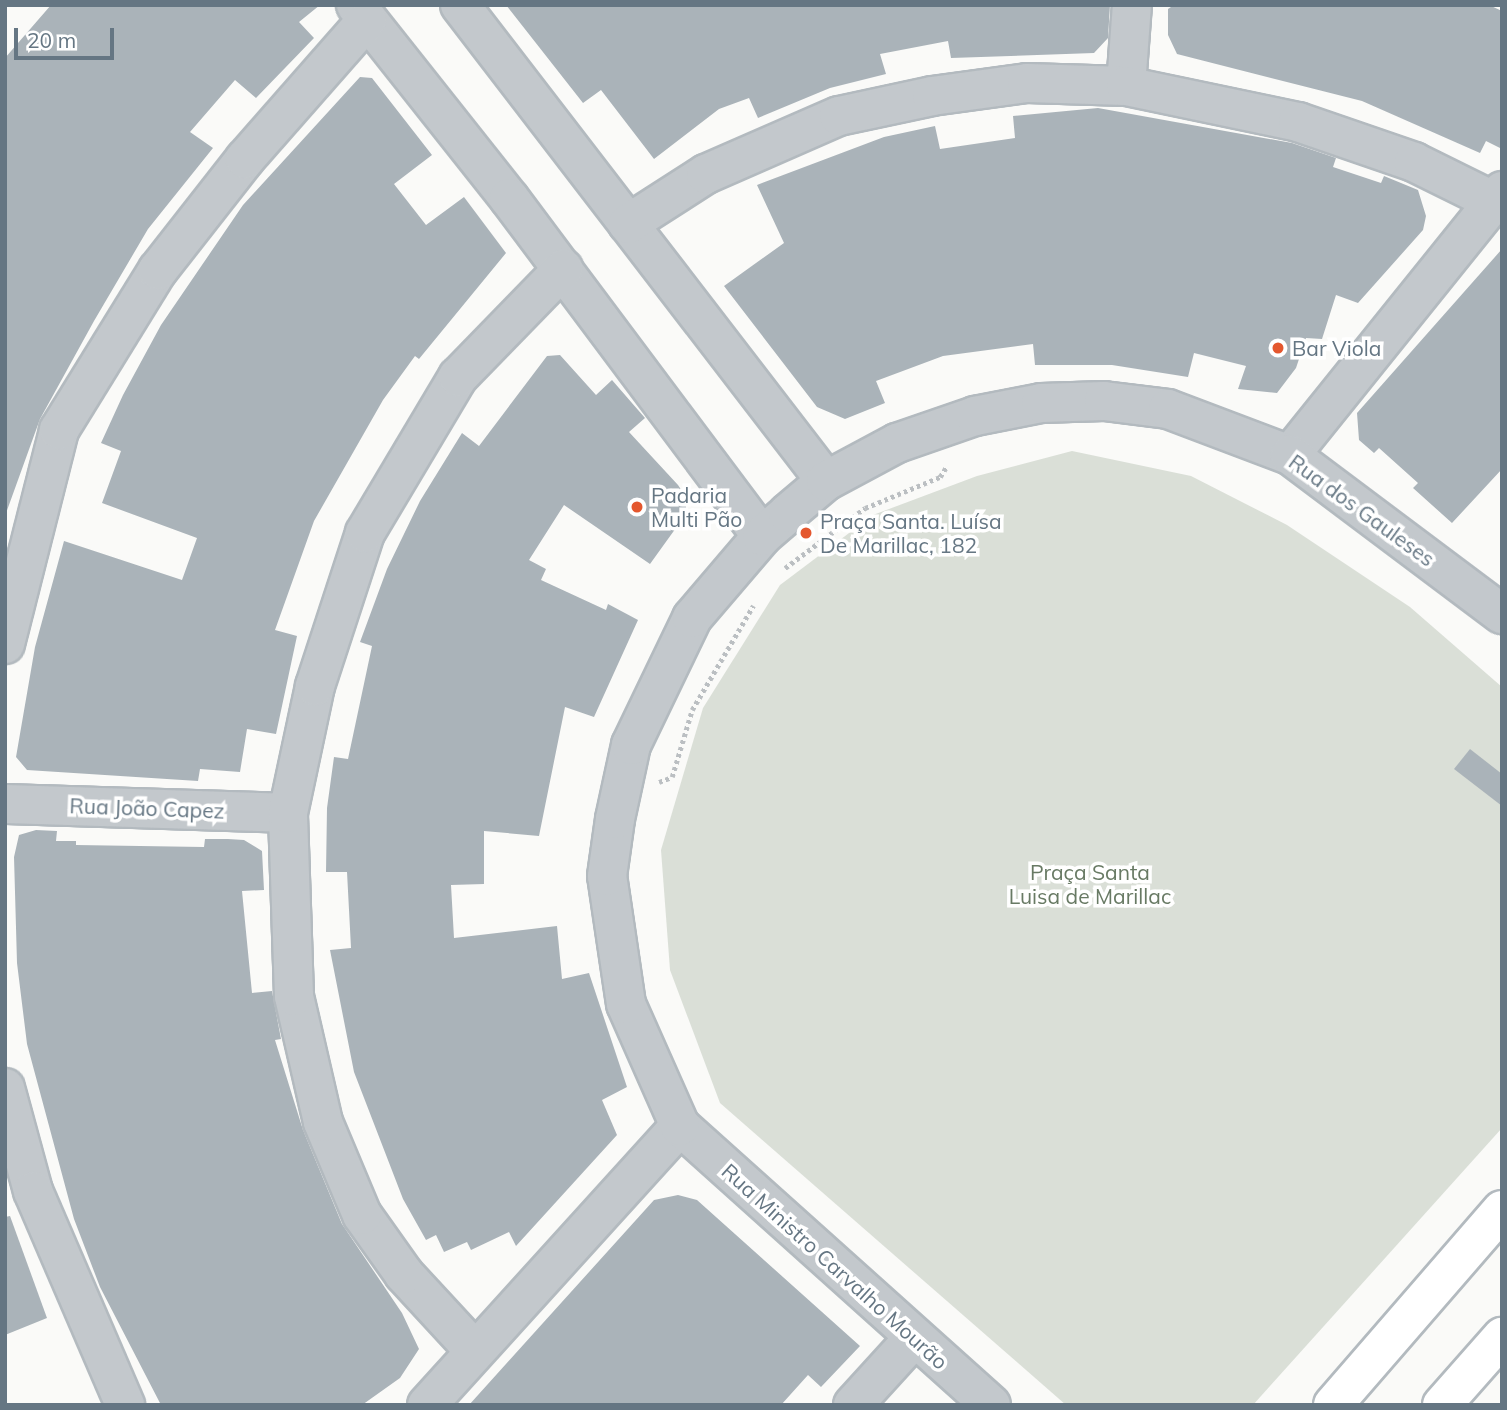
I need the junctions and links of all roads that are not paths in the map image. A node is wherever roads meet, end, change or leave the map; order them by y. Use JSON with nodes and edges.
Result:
{"nodes":[{"id":1,"x":460,"y":5,"type":"edge"},
{"id":2,"x":1132,"y":5,"type":"edge"},
{"id":3,"x":361,"y":13,"type":"edge"},
{"id":4,"x":1126,"y":86,"type":"junction"},
{"id":5,"x":1497,"y":196,"type":"edge"},
{"id":6,"x":628,"y":224,"type":"junction"},
{"id":7,"x":563,"y":269,"type":"junction"},
{"id":8,"x":1290,"y":455,"type":"junction"},
{"id":9,"x":827,"y":481,"type":"junction"},
{"id":10,"x":762,"y":536,"type":"junction"},
{"id":11,"x":1502,"y":614,"type":"edge"},
{"id":12,"x":5,"y":644,"type":"edge"},
{"id":13,"x":5,"y":804,"type":"edge"},
{"id":14,"x":288,"y":813,"type":"junction"},
{"id":15,"x":5,"y":1088,"type":"edge"},
{"id":16,"x":680,"y":1126,"type":"junction"},
{"id":17,"x":1502,"y":1210,"type":"edge"},
{"id":18,"x":1502,"y":1337,"type":"edge"},
{"id":19,"x":914,"y":1338,"type":"junction"},
{"id":20,"x":475,"y":1351,"type":"junction"},
{"id":21,"x":125,"y":1405,"type":"edge"},
{"id":22,"x":427,"y":1405,"type":"edge"},
{"id":23,"x":853,"y":1405,"type":"edge"},
{"id":24,"x":990,"y":1405,"type":"edge"},
{"id":25,"x":1333,"y":1405,"type":"edge"},
{"id":26,"x":1442,"y":1405,"type":"edge"}],
"edges":[{"from":1,"to":6,"type":"street"},
{"from":2,"to":4,"type":"street"},
{"from":3,"to":7,"type":"street"},
{"from":3,"to":12,"type":"street"},
{"from":4,"to":5,"type":"street"},
{"from":4,"to":6,"type":"street"},
{"from":5,"to":8,"type":"street"},
{"from":6,"to":9,"type":"street"},
{"from":7,"to":10,"type":"street"},
{"from":7,"to":14,"type":"street"},
{"from":8,"to":9,"type":"street","name":"Rua dos Gauleses"},
{"from":8,"to":11,"type":"street","name":"Rua dos Gauleses"},
{"from":9,"to":10,"type":"street","name":"Rua dos Gauleses"},
{"from":10,"to":16,"type":"street","name":"Rua dos Gauleses"},
{"from":13,"to":14,"type":"street","name":"Rua João Capez"},
{"from":14,"to":20,"type":"street"},
{"from":15,"to":21,"type":"street"},
{"from":16,"to":19,"type":"street","name":"Rua Ministro Carvalho Mourão"},
{"from":16,"to":20,"type":"street"},
{"from":17,"to":25,"type":"main road"},
{"from":18,"to":26,"type":"main road"},
{"from":19,"to":23,"type":"street"},
{"from":19,"to":24,"type":"street","name":"Rua Ministro Carvalho Mourão"},
{"from":20,"to":22,"type":"street"}]}
